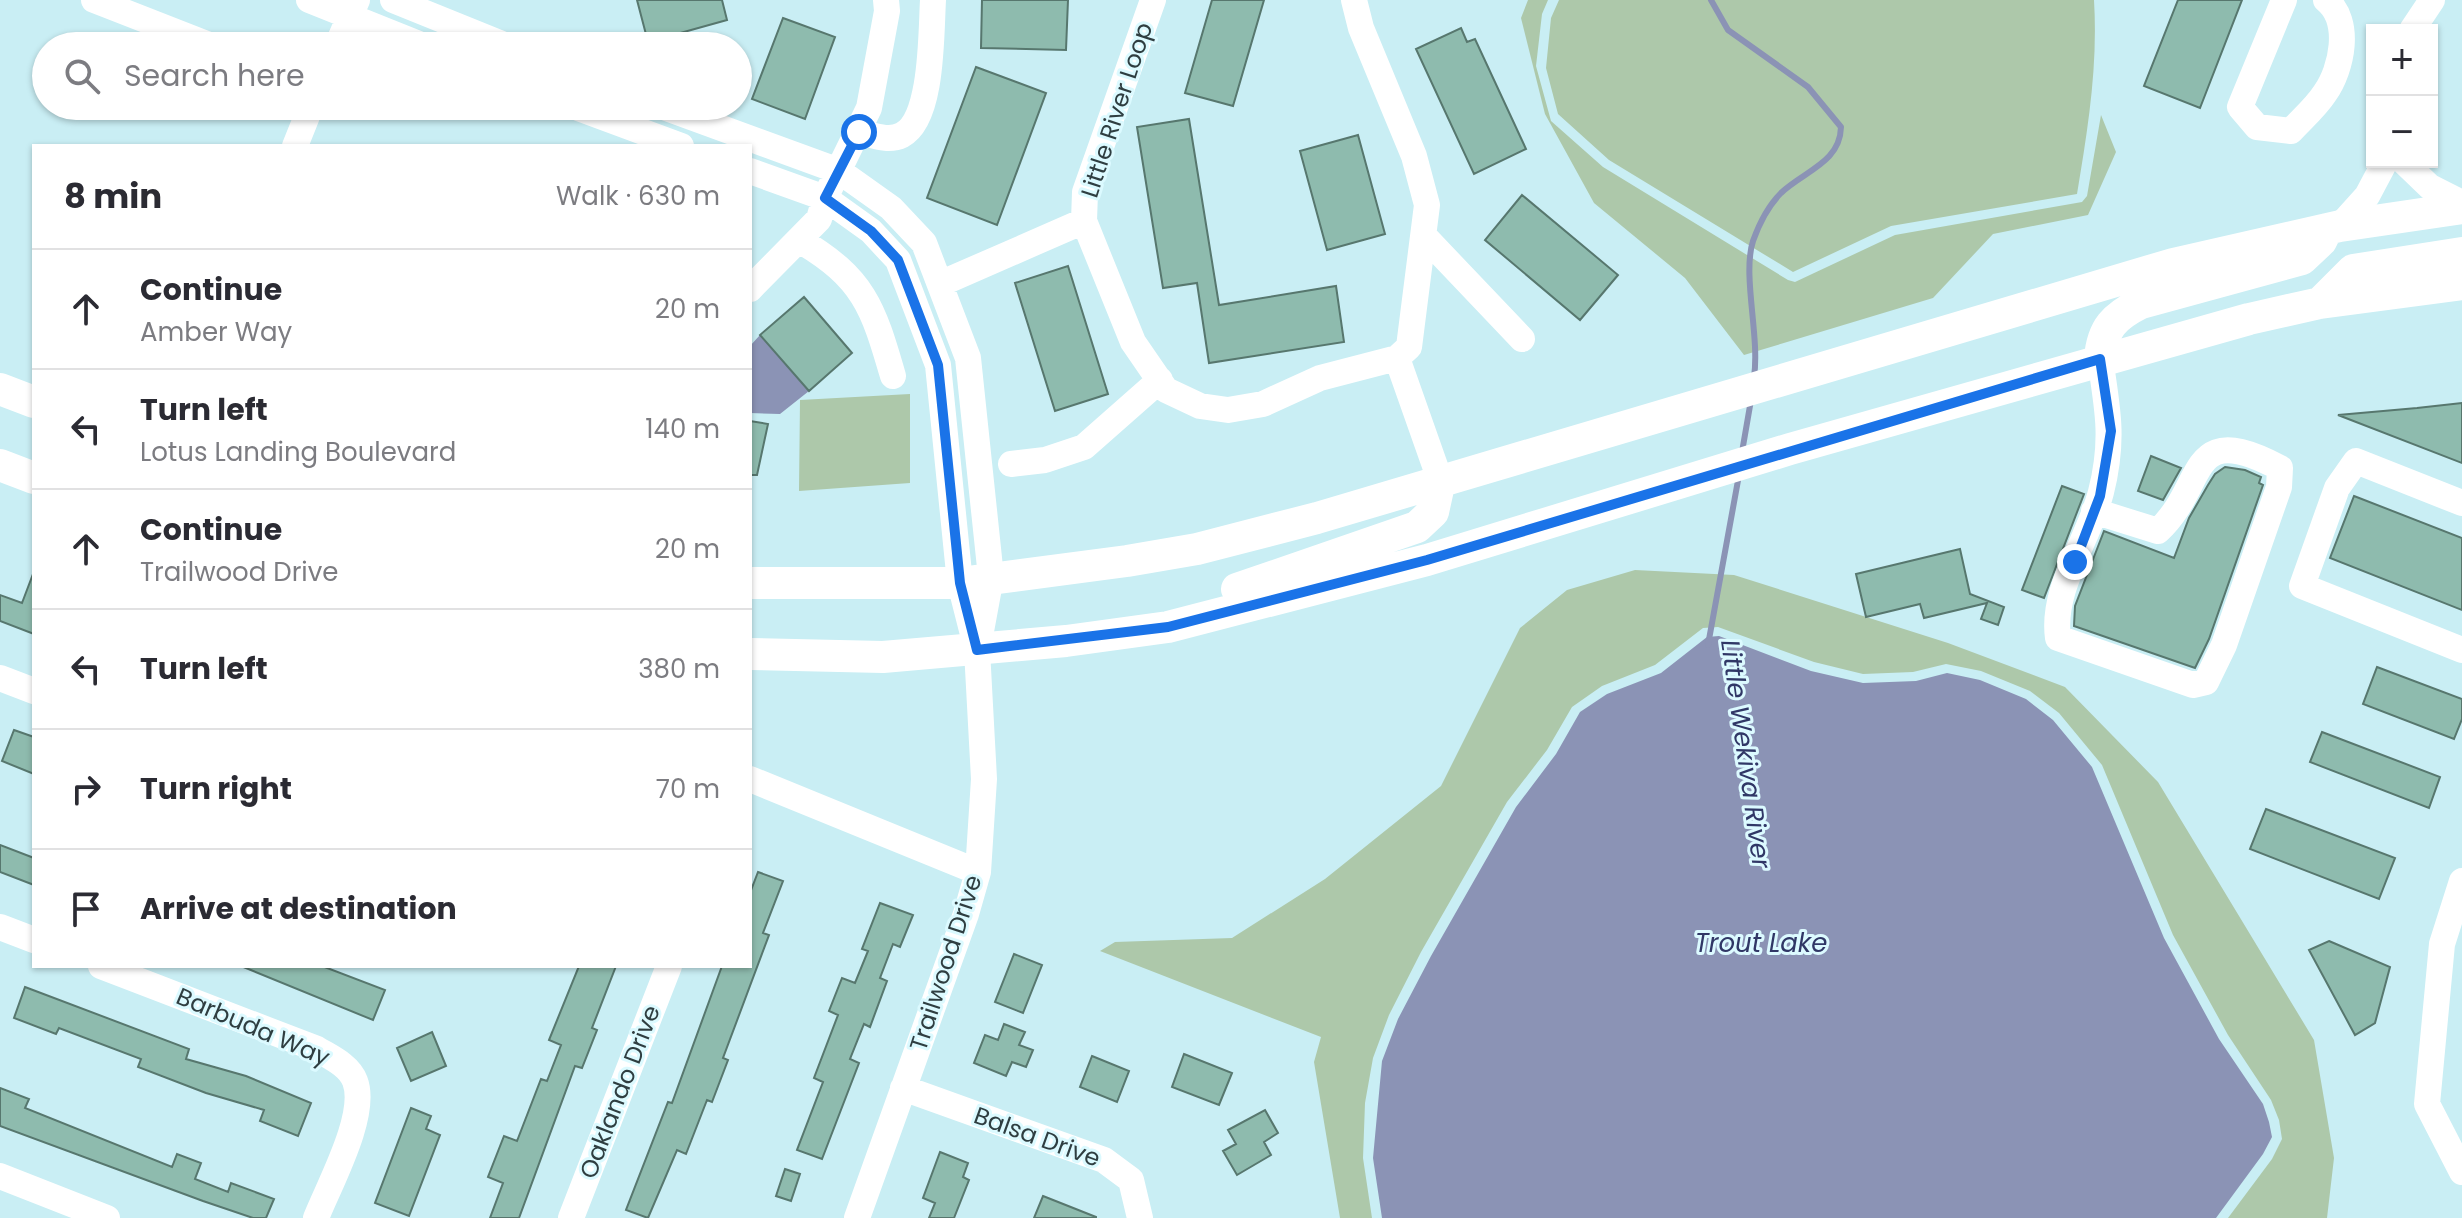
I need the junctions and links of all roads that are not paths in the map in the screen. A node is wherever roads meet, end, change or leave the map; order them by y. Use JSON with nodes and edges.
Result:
{"nodes":[{"id":1,"x":94,"y":0,"type":"edge"},
{"id":2,"x":309,"y":0,"type":"edge"},
{"id":3,"x":393,"y":0,"type":"edge"},
{"id":4,"x":886,"y":0,"type":"edge"},
{"id":5,"x":933,"y":0,"type":"edge"},
{"id":6,"x":1153,"y":0,"type":"edge"},
{"id":7,"x":1354,"y":0,"type":"edge"},
{"id":8,"x":2284,"y":0,"type":"edge"},
{"id":9,"x":2326,"y":0,"type":"edge"},
{"id":10,"x":2432,"y":0,"type":"edge"},
{"id":11,"x":354,"y":8,"type":"edge"},
{"id":12,"x":2416,"y":24,"type":"edge"},
{"id":13,"x":176,"y":32,"type":"edge"},
{"id":14,"x":343,"y":32,"type":"edge"},
{"id":15,"x":398,"y":32,"type":"edge"},
{"id":16,"x":472,"y":32,"type":"edge"},
{"id":17,"x":305,"y":120,"type":"edge"},
{"id":18,"x":611,"y":120,"type":"edge"},
{"id":19,"x":699,"y":120,"type":"edge"},
{"id":20,"x":859,"y":132,"type":"junction"},
{"id":21,"x":296,"y":144,"type":"edge"},
{"id":22,"x":676,"y":144,"type":"edge"},
{"id":23,"x":2382,"y":168,"type":"edge"},
{"id":24,"x":2410,"y":168,"type":"edge"},
{"id":25,"x":839,"y":171,"type":"junction"},
{"id":26,"x":752,"y":172,"type":"edge"},
{"id":27,"x":825,"y":198,"type":"junction"},
{"id":28,"x":2462,"y":206,"type":"edge"},
{"id":29,"x":1084,"y":221,"type":"junction"},
{"id":30,"x":2333,"y":228,"type":"junction"},
{"id":31,"x":1424,"y":236,"type":"junction"},
{"id":32,"x":799,"y":240,"type":"junction"},
{"id":33,"x":2462,"y":253,"type":"edge"},
{"id":34,"x":942,"y":283,"type":"junction"},
{"id":35,"x":2462,"y":284,"type":"edge"},
{"id":36,"x":752,"y":287,"type":"edge"},
{"id":37,"x":2320,"y":303,"type":"junction"},
{"id":38,"x":1522,"y":339,"type":"dead end"},
{"id":39,"x":1397,"y":358,"type":"junction"},
{"id":40,"x":2100,"y":359,"type":"junction"},
{"id":41,"x":893,"y":376,"type":"dead end"},
{"id":42,"x":1160,"y":380,"type":"junction"},
{"id":43,"x":0,"y":389,"type":"edge"},
{"id":44,"x":32,"y":401,"type":"edge"},
{"id":45,"x":1011,"y":464,"type":"dead end"},
{"id":46,"x":0,"y":465,"type":"edge"},
{"id":47,"x":32,"y":477,"type":"edge"},
{"id":48,"x":1440,"y":480,"type":"junction"},
{"id":49,"x":2462,"y":503,"type":"edge"},
{"id":50,"x":2094,"y":511,"type":"junction"},
{"id":51,"x":991,"y":577,"type":"junction"},
{"id":52,"x":752,"y":583,"type":"edge"},
{"id":53,"x":960,"y":583,"type":"junction"},
{"id":54,"x":1168,"y":627,"type":"junction"},
{"id":55,"x":977,"y":650,"type":"junction"},
{"id":56,"x":2462,"y":650,"type":"edge"},
{"id":57,"x":752,"y":654,"type":"edge"},
{"id":58,"x":0,"y":678,"type":"edge"},
{"id":59,"x":32,"y":690,"type":"edge"},
{"id":60,"x":752,"y":780,"type":"edge"},
{"id":61,"x":978,"y":872,"type":"junction"},
{"id":62,"x":2462,"y":881,"type":"edge"},
{"id":63,"x":0,"y":927,"type":"edge"},
{"id":64,"x":32,"y":939,"type":"edge"},
{"id":65,"x":106,"y":968,"type":"edge"},
{"id":66,"x":668,"y":968,"type":"edge"},
{"id":67,"x":903,"y":1088,"type":"junction"},
{"id":68,"x":2462,"y":1172,"type":"edge"},
{"id":69,"x":0,"y":1176,"type":"edge"},
{"id":70,"x":107,"y":1218,"type":"edge"},
{"id":71,"x":316,"y":1218,"type":"edge"},
{"id":72,"x":571,"y":1218,"type":"edge"},
{"id":73,"x":857,"y":1218,"type":"edge"},
{"id":74,"x":1140,"y":1218,"type":"edge"}],
"edges":[{"from":1,"to":13,"type":"street"},
{"from":2,"to":11,"type":"street"},
{"from":3,"to":16,"type":"street"},
{"from":4,"to":20,"type":"street"},
{"from":5,"to":20,"type":"street"},
{"from":6,"to":29,"type":"street","name":"Little River Loop"},
{"from":7,"to":31,"type":"street"},
{"from":8,"to":9,"type":"street"},
{"from":10,"to":12,"type":"street"},
{"from":11,"to":14,"type":"street"},
{"from":11,"to":15,"type":"street"},
{"from":17,"to":21,"type":"street"},
{"from":18,"to":22,"type":"street"},
{"from":19,"to":25,"type":"street","name":"Trailwood Drive"},
{"from":20,"to":25,"type":"street"},
{"from":23,"to":30,"type":"street"},
{"from":24,"to":28,"type":"street"},
{"from":25,"to":27,"type":"street"},
{"from":25,"to":34,"type":"street","name":"Trailwood Drive"},
{"from":26,"to":27,"type":"street","name":"Trailwood Drive"},
{"from":27,"to":32,"type":"street"},
{"from":27,"to":53,"type":"street","name":"Trailwood Drive"},
{"from":28,"to":30,"type":"main road"},
{"from":29,"to":34,"type":"street"},
{"from":29,"to":42,"type":"street","name":"Little River Loop"},
{"from":30,"to":40,"type":"main road"},
{"from":30,"to":48,"type":"main road"},
{"from":31,"to":38,"type":"street"},
{"from":31,"to":39,"type":"street"},
{"from":32,"to":36,"type":"street"},
{"from":32,"to":41,"type":"street"},
{"from":33,"to":37,"type":"main road"},
{"from":34,"to":51,"type":"street","name":"Trailwood Drive"},
{"from":35,"to":37,"type":"main road"},
{"from":37,"to":40,"type":"main road"},
{"from":39,"to":42,"type":"street","name":"Little River Loop"},
{"from":39,"to":48,"type":"street"},
{"from":40,"to":50,"type":"street"},
{"from":40,"to":54,"type":"main road"},
{"from":42,"to":45,"type":"street"},
{"from":43,"to":44,"type":"main road"},
{"from":46,"to":47,"type":"main road"},
{"from":48,"to":51,"type":"main road"},
{"from":48,"to":54,"type":"main road"},
{"from":49,"to":56,"type":"street"},
{"from":50,"to":50,"type":"street"},
{"from":51,"to":53,"type":"main road"},
{"from":51,"to":55,"type":"street","name":"Trailwood Drive"},
{"from":52,"to":53,"type":"main road"},
{"from":53,"to":55,"type":"street","name":"Trailwood Drive"},
{"from":54,"to":55,"type":"main road"},
{"from":55,"to":57,"type":"main road"},
{"from":55,"to":61,"type":"street","name":"Trailwood Drive"},
{"from":58,"to":59,"type":"street"},
{"from":60,"to":61,"type":"street"},
{"from":61,"to":67,"type":"street","name":"Trailwood Drive"},
{"from":62,"to":68,"type":"street"},
{"from":63,"to":64,"type":"street"},
{"from":65,"to":71,"type":"street","name":"Barbuda Way"},
{"from":66,"to":72,"type":"street","name":"Oaklando Drive"},
{"from":67,"to":73,"type":"street","name":"Trailwood Drive"},
{"from":67,"to":74,"type":"street","name":"Balsa Drive"},
{"from":69,"to":70,"type":"street"}]}
